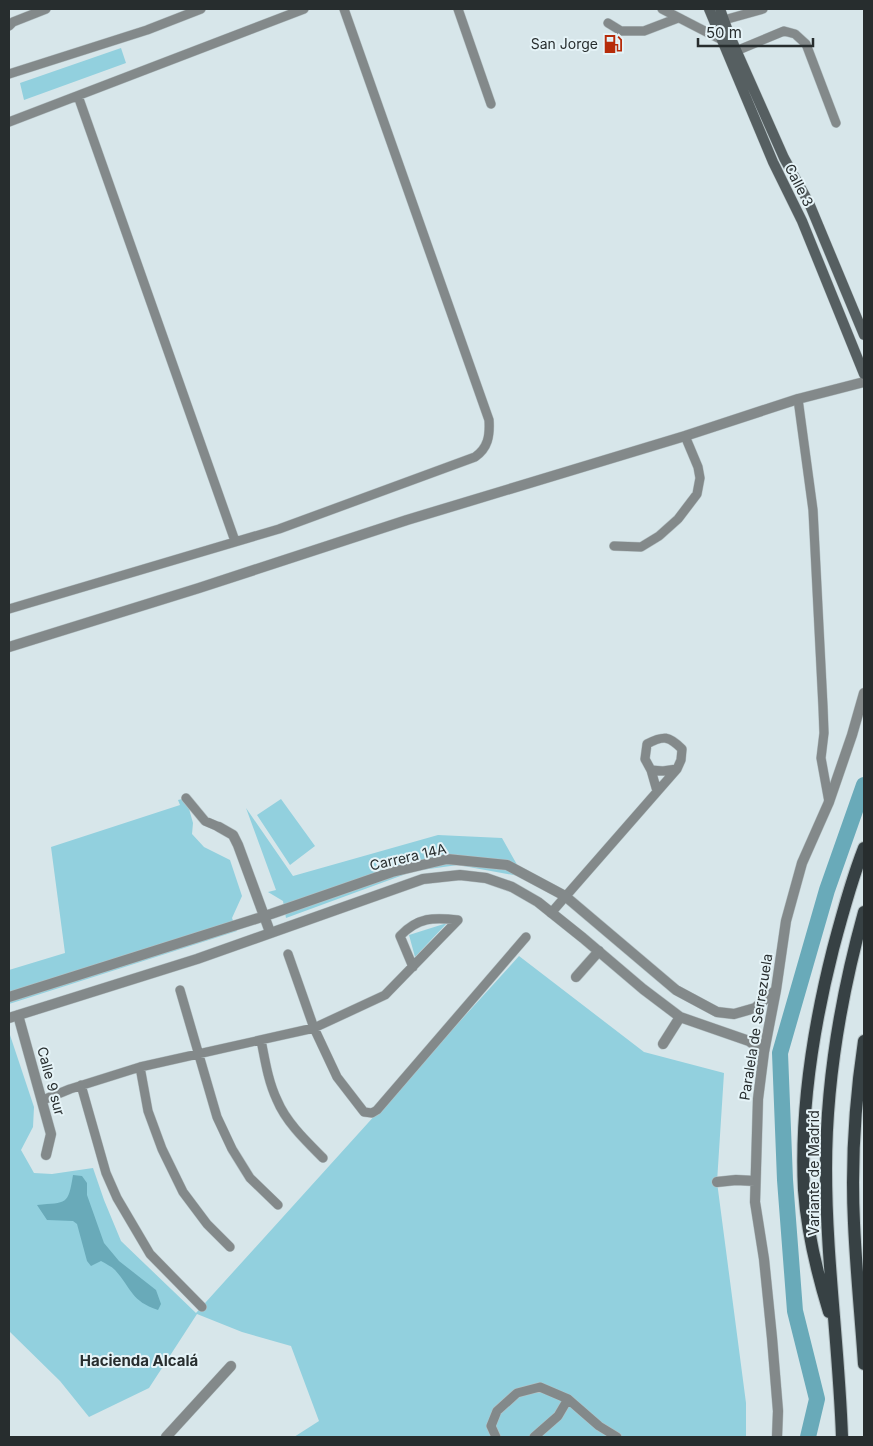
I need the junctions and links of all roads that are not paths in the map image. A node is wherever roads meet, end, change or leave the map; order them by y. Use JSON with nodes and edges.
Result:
{"nodes":[{"id":1,"x":46,"y":9,"type":"edge"},
{"id":2,"x":202,"y":9,"type":"edge"},
{"id":3,"x":304,"y":9,"type":"edge"},
{"id":4,"x":344,"y":9,"type":"edge"},
{"id":5,"x":458,"y":9,"type":"edge"},
{"id":6,"x":662,"y":9,"type":"edge"},
{"id":7,"x":710,"y":9,"type":"edge"},
{"id":8,"x":720,"y":9,"type":"edge"},
{"id":9,"x":763,"y":9,"type":"edge"},
{"id":10,"x":678,"y":18,"type":"junction"},
{"id":11,"x":724,"y":20,"type":"junction"},
{"id":12,"x":608,"y":23,"type":"dead end"},
{"id":13,"x":9,"y":26,"type":"edge"},
{"id":14,"x":722,"y":40,"type":"junction"},
{"id":15,"x":736,"y":51,"type":"junction"},
{"id":16,"x":9,"y":74,"type":"edge"},
{"id":17,"x":78,"y":96,"type":"junction"},
{"id":18,"x":491,"y":104,"type":"dead end"},
{"id":19,"x":9,"y":122,"type":"edge"},
{"id":20,"x":836,"y":123,"type":"dead end"},
{"id":21,"x":864,"y":335,"type":"edge"},
{"id":22,"x":864,"y":374,"type":"edge"},
{"id":23,"x":864,"y":382,"type":"edge"},
{"id":24,"x":798,"y":399,"type":"junction"},
{"id":25,"x":685,"y":436,"type":"junction"},
{"id":26,"x":235,"y":541,"type":"junction"},
{"id":27,"x":614,"y":546,"type":"dead end"},
{"id":28,"x":9,"y":609,"type":"edge"},
{"id":29,"x":9,"y":646,"type":"edge"},
{"id":30,"x":864,"y":693,"type":"edge"},
{"id":31,"x":677,"y":769,"type":"junction"},
{"id":32,"x":651,"y":770,"type":"junction"},
{"id":33,"x":657,"y":792,"type":"junction"},
{"id":34,"x":186,"y":798,"type":"dead end"},
{"id":35,"x":829,"y":802,"type":"junction"},
{"id":36,"x":219,"y":827,"type":"joint"},
{"id":37,"x":864,"y":848,"type":"edge"},
{"id":38,"x":565,"y":896,"type":"junction"},
{"id":39,"x":551,"y":912,"type":"junction"},
{"id":40,"x":864,"y":912,"type":"edge"},
{"id":41,"x":264,"y":916,"type":"junction"},
{"id":42,"x":270,"y":932,"type":"junction"},
{"id":43,"x":526,"y":937,"type":"dead end"},
{"id":44,"x":599,"y":951,"type":"junction"},
{"id":45,"x":288,"y":954,"type":"dead end"},
{"id":46,"x":413,"y":967,"type":"junction"},
{"id":47,"x":576,"y":977,"type":"dead end"},
{"id":48,"x":180,"y":990,"type":"dead end"},
{"id":49,"x":776,"y":990,"type":"junction"},
{"id":50,"x":9,"y":997,"type":"edge"},
{"id":51,"x":13,"y":1016,"type":"edge"},
{"id":52,"x":680,"y":1017,"type":"junction"},
{"id":53,"x":314,"y":1028,"type":"junction"},
{"id":54,"x":261,"y":1040,"type":"junction"},
{"id":55,"x":864,"y":1041,"type":"edge"},
{"id":56,"x":663,"y":1044,"type":"dead end"},
{"id":57,"x":764,"y":1052,"type":"junction"},
{"id":58,"x":199,"y":1054,"type":"junction"},
{"id":59,"x":140,"y":1067,"type":"junction"},
{"id":60,"x":81,"y":1085,"type":"junction"},
{"id":61,"x":43,"y":1100,"type":"junction"},
{"id":62,"x":46,"y":1155,"type":"dead end"},
{"id":63,"x":323,"y":1158,"type":"dead end"},
{"id":64,"x":756,"y":1181,"type":"junction"},
{"id":65,"x":717,"y":1182,"type":"dead end"},
{"id":66,"x":278,"y":1205,"type":"dead end"},
{"id":67,"x":230,"y":1247,"type":"dead end"},
{"id":68,"x":202,"y":1307,"type":"dead end"},
{"id":69,"x":836,"y":1335,"type":"junction"},
{"id":70,"x":864,"y":1364,"type":"edge"},
{"id":71,"x":231,"y":1366,"type":"dead end"},
{"id":72,"x":568,"y":1398,"type":"junction"},
{"id":73,"x":166,"y":1437,"type":"edge"},
{"id":74,"x":496,"y":1437,"type":"edge"},
{"id":75,"x":534,"y":1437,"type":"edge"},
{"id":76,"x":617,"y":1437,"type":"edge"},
{"id":77,"x":777,"y":1437,"type":"edge"},
{"id":78,"x":842,"y":1437,"type":"edge"}],
"edges":[{"from":1,"to":13,"type":"lane"},
{"from":2,"to":16,"type":"lane"},
{"from":3,"to":17,"type":"lane"},
{"from":4,"to":26,"type":"lane"},
{"from":5,"to":18,"type":"lane"},
{"from":6,"to":10,"type":"lane"},
{"from":7,"to":14,"type":"main road","name":"Calle 3"},
{"from":8,"to":11,"type":"main road","name":"Calle 3"},
{"from":9,"to":11,"type":"lane"},
{"from":10,"to":12,"type":"lane"},
{"from":10,"to":14,"type":"lane"},
{"from":11,"to":15,"type":"main road","name":"Calle 3"},
{"from":14,"to":22,"type":"main road","name":"Calle 3"},
{"from":15,"to":20,"type":"lane"},
{"from":15,"to":21,"type":"main road","name":"Calle 3"},
{"from":17,"to":19,"type":"lane"},
{"from":17,"to":26,"type":"lane"},
{"from":23,"to":24,"type":"street"},
{"from":24,"to":25,"type":"street"},
{"from":24,"to":35,"type":"lane"},
{"from":25,"to":27,"type":"lane"},
{"from":25,"to":29,"type":"street"},
{"from":26,"to":28,"type":"lane"},
{"from":30,"to":35,"type":"street","name":"Paralela de Serrezuela"},
{"from":31,"to":32,"type":"lane"},
{"from":31,"to":32,"type":"lane"},
{"from":31,"to":33,"type":"lane"},
{"from":32,"to":33,"type":"lane"},
{"from":33,"to":38,"type":"lane"},
{"from":34,"to":36,"type":"lane"},
{"from":35,"to":49,"type":"street","name":"Paralela de Serrezuela"},
{"from":36,"to":41,"type":"street"},
{"from":37,"to":69,"type":"main road"},
{"from":38,"to":39,"type":"lane"},
{"from":38,"to":41,"type":"street","name":"Carrera 14A"},
{"from":38,"to":49,"type":"street","name":"Carrera 14A"},
{"from":39,"to":42,"type":"street","name":"Carrera 14A"},
{"from":39,"to":44,"type":"street","name":"Carrera 14A"},
{"from":40,"to":69,"type":"main road","name":"Variante de Madrid"},
{"from":41,"to":42,"type":"street"},
{"from":41,"to":50,"type":"street","name":"Carrera 14A"},
{"from":42,"to":51,"type":"street","name":"Carrera 14A"},
{"from":43,"to":53,"type":"lane"},
{"from":44,"to":47,"type":"street"},
{"from":44,"to":52,"type":"street","name":"Carrera 14A"},
{"from":45,"to":53,"type":"lane"},
{"from":46,"to":46,"type":"lane"},
{"from":46,"to":53,"type":"lane"},
{"from":48,"to":58,"type":"lane"},
{"from":49,"to":57,"type":"street","name":"Paralela de Serrezuela"},
{"from":51,"to":61,"type":"street","name":"Calle 9 sur"},
{"from":52,"to":56,"type":"street"},
{"from":52,"to":57,"type":"street","name":"Carrera 14A"},
{"from":53,"to":54,"type":"lane"},
{"from":54,"to":58,"type":"lane"},
{"from":54,"to":63,"type":"lane"},
{"from":55,"to":70,"type":"main road"},
{"from":57,"to":64,"type":"street","name":"Paralela de Serrezuela"},
{"from":58,"to":59,"type":"lane"},
{"from":58,"to":66,"type":"lane"},
{"from":59,"to":60,"type":"lane"},
{"from":59,"to":67,"type":"lane"},
{"from":60,"to":61,"type":"lane"},
{"from":60,"to":68,"type":"lane"},
{"from":61,"to":62,"type":"street","name":"Calle 9 sur"},
{"from":64,"to":65,"type":"street"},
{"from":64,"to":77,"type":"street","name":"Paralela de Serrezuela"},
{"from":69,"to":78,"type":"main road","name":"Variante de Madrid"},
{"from":71,"to":73,"type":"street"},
{"from":72,"to":74,"type":"lane"},
{"from":72,"to":75,"type":"lane"},
{"from":72,"to":76,"type":"lane"}]}
